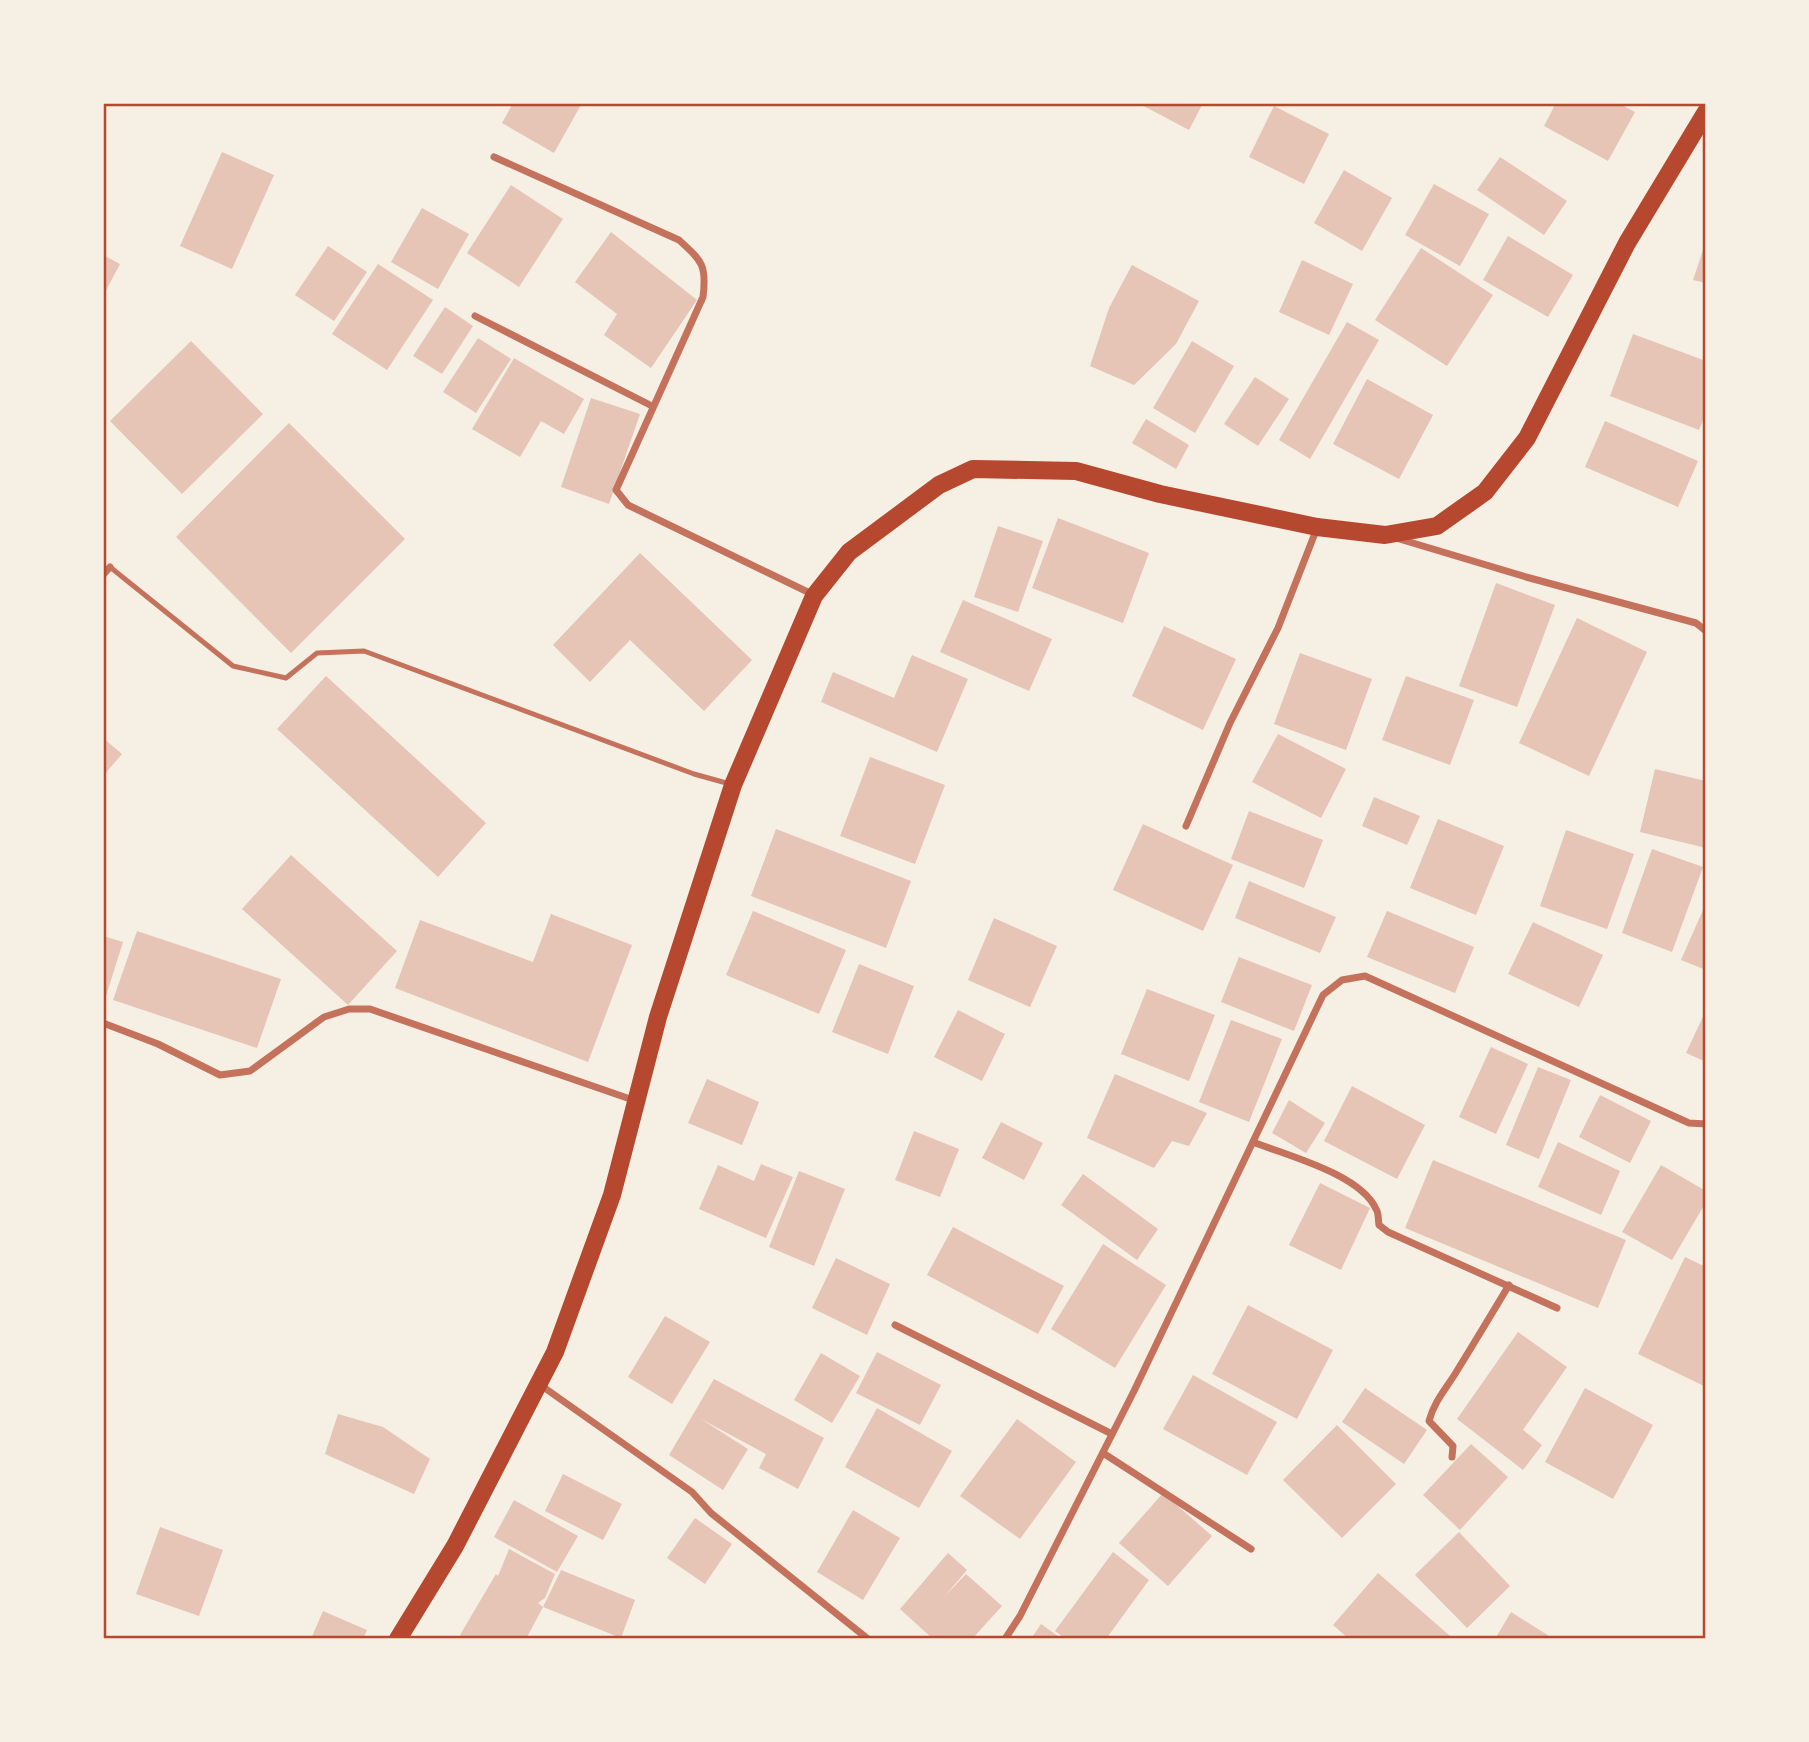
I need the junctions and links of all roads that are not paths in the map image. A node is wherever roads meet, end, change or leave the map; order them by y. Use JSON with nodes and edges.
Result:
{"nodes":[{"id":1,"x":1706,"y":112,"type":"edge"},
{"id":2,"x":494,"y":157,"type":"dead end"},
{"id":3,"x":475,"y":316,"type":"dead end"},
{"id":4,"x":652,"y":405,"type":"junction"},
{"id":5,"x":1317,"y":527,"type":"junction"},
{"id":6,"x":1385,"y":535,"type":"junction"},
{"id":7,"x":110,"y":567,"type":"joint"},
{"id":8,"x":103,"y":575,"type":"edge"},
{"id":9,"x":814,"y":596,"type":"junction"},
{"id":10,"x":1706,"y":631,"type":"edge"},
{"id":11,"x":733,"y":785,"type":"junction"},
{"id":12,"x":1186,"y":826,"type":"dead end"},
{"id":13,"x":103,"y":1023,"type":"edge"},
{"id":14,"x":636,"y":1101,"type":"junction"},
{"id":15,"x":1706,"y":1124,"type":"edge"},
{"id":16,"x":1253,"y":1142,"type":"junction"},
{"id":17,"x":1509,"y":1285,"type":"junction"},
{"id":18,"x":1557,"y":1308,"type":"dead end"},
{"id":19,"x":895,"y":1325,"type":"dead end"},
{"id":20,"x":539,"y":1384,"type":"junction"},
{"id":21,"x":1112,"y":1434,"type":"junction"},
{"id":22,"x":1103,"y":1453,"type":"junction"},
{"id":23,"x":1452,"y":1457,"type":"dead end"},
{"id":24,"x":1251,"y":1549,"type":"dead end"},
{"id":25,"x":398,"y":1639,"type":"edge"},
{"id":26,"x":869,"y":1639,"type":"edge"},
{"id":27,"x":1005,"y":1639,"type":"edge"}],
"edges":[{"from":1,"to":6,"type":"main road"},
{"from":2,"to":4,"type":"street"},
{"from":3,"to":4,"type":"street"},
{"from":4,"to":9,"type":"street"},
{"from":5,"to":6,"type":"main road"},
{"from":5,"to":9,"type":"main road"},
{"from":5,"to":12,"type":"street"},
{"from":6,"to":10,"type":"street"},
{"from":7,"to":8,"type":"street"},
{"from":7,"to":11,"type":"lane"},
{"from":9,"to":11,"type":"main road"},
{"from":11,"to":14,"type":"main road"},
{"from":13,"to":14,"type":"street"},
{"from":14,"to":20,"type":"main road"},
{"from":15,"to":16,"type":"street"},
{"from":16,"to":17,"type":"street"},
{"from":16,"to":21,"type":"street"},
{"from":17,"to":18,"type":"street"},
{"from":17,"to":23,"type":"street"},
{"from":19,"to":21,"type":"street"},
{"from":20,"to":25,"type":"main road"},
{"from":20,"to":26,"type":"street"},
{"from":21,"to":22,"type":"street"},
{"from":22,"to":24,"type":"street"},
{"from":22,"to":27,"type":"street"}]}
